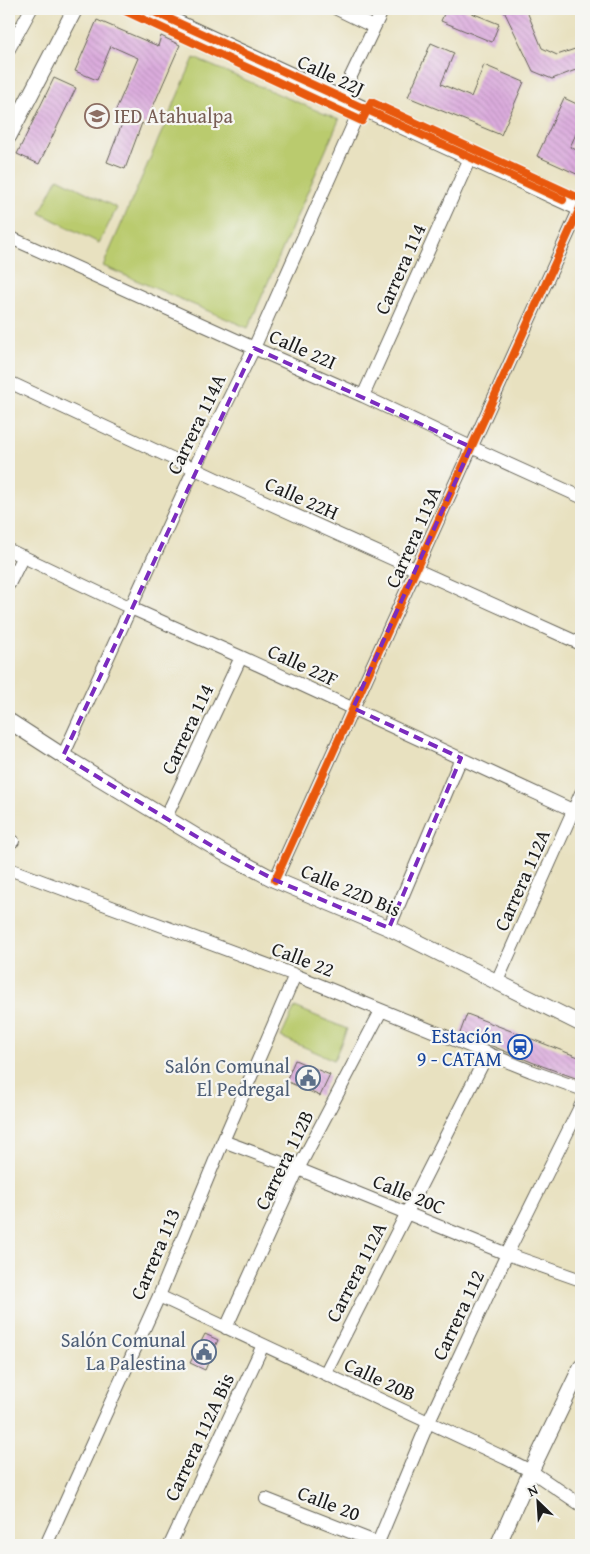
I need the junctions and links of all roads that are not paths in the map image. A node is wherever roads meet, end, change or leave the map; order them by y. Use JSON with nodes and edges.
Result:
{"nodes":[{"id":1,"x":31,"y":9,"type":"edge"},
{"id":2,"x":75,"y":9,"type":"edge"},
{"id":3,"x":337,"y":9,"type":"edge"},
{"id":4,"x":383,"y":9,"type":"edge"},
{"id":5,"x":156,"y":10,"type":"edge"},
{"id":6,"x":374,"y":27,"type":"junction"},
{"id":7,"x":9,"y":49,"type":"edge"},
{"id":8,"x":341,"y":97,"type":"junction"},
{"id":9,"x":361,"y":107,"type":"junction"},
{"id":10,"x":9,"y":136,"type":"edge"},
{"id":11,"x":470,"y":158,"type":"junction"},
{"id":12,"x":581,"y":208,"type":"edge"},
{"id":13,"x":9,"y":237,"type":"edge"},
{"id":14,"x":254,"y":348,"type":"junction"},
{"id":15,"x":9,"y":382,"type":"edge"},
{"id":16,"x":363,"y":396,"type":"junction"},
{"id":17,"x":471,"y":447,"type":"junction"},
{"id":18,"x":194,"y":469,"type":"junction"},
{"id":19,"x":581,"y":497,"type":"edge"},
{"id":20,"x":9,"y":550,"type":"edge"},
{"id":21,"x":22,"y":556,"type":"junction"},
{"id":22,"x":416,"y":570,"type":"junction"},
{"id":23,"x":9,"y":584,"type":"edge"},
{"id":24,"x":131,"y":608,"type":"junction"},
{"id":25,"x":581,"y":644,"type":"edge"},
{"id":26,"x":241,"y":657,"type":"junction"},
{"id":27,"x":353,"y":708,"type":"junction"},
{"id":28,"x":9,"y":721,"type":"edge"},
{"id":29,"x":63,"y":756,"type":"junction"},
{"id":30,"x":461,"y":758,"type":"junction"},
{"id":31,"x":581,"y":794,"type":"edge"},
{"id":32,"x":577,"y":813,"type":"edge"},
{"id":33,"x":166,"y":817,"type":"junction"},
{"id":34,"x":9,"y":869,"type":"edge"},
{"id":35,"x":275,"y":880,"type":"junction"},
{"id":36,"x":389,"y":928,"type":"junction"},
{"id":37,"x":295,"y":976,"type":"junction"},
{"id":38,"x":497,"y":982,"type":"junction"},
{"id":39,"x":381,"y":1011,"type":"junction"},
{"id":40,"x":581,"y":1024,"type":"edge"},
{"id":41,"x":488,"y":1053,"type":"junction"},
{"id":42,"x":581,"y":1089,"type":"edge"},
{"id":43,"x":581,"y":1105,"type":"edge"},
{"id":44,"x":223,"y":1142,"type":"junction"},
{"id":45,"x":298,"y":1169,"type":"junction"},
{"id":46,"x":406,"y":1213,"type":"junction"},
{"id":47,"x":507,"y":1254,"type":"junction"},
{"id":48,"x":581,"y":1280,"type":"edge"},
{"id":49,"x":159,"y":1296,"type":"junction"},
{"id":50,"x":226,"y":1328,"type":"junction"},
{"id":51,"x":263,"y":1345,"type":"junction"},
{"id":52,"x":581,"y":1367,"type":"edge"},
{"id":53,"x":325,"y":1374,"type":"junction"},
{"id":54,"x":428,"y":1422,"type":"junction"},
{"id":55,"x":531,"y":1471,"type":"junction"},
{"id":56,"x":266,"y":1499,"type":"dead end"},
{"id":57,"x":581,"y":1505,"type":"edge"},
{"id":58,"x":378,"y":1544,"type":"edge"},
{"id":59,"x":46,"y":1545,"type":"edge"},
{"id":60,"x":170,"y":1545,"type":"edge"},
{"id":61,"x":498,"y":1545,"type":"edge"}],
"edges":[{"from":1,"to":7,"type":"street"},
{"from":2,"to":10,"type":"street"},
{"from":3,"to":6,"type":"street"},
{"from":4,"to":6,"type":"street"},
{"from":5,"to":8,"type":"street","name":"Calle 22J"},
{"from":6,"to":8,"type":"street"},
{"from":8,"to":9,"type":"street","name":"Calle 22J"},
{"from":9,"to":11,"type":"street","name":"Calle 22J"},
{"from":9,"to":14,"type":"street","name":"Carrera 114A"},
{"from":11,"to":12,"type":"street","name":"Calle 22J"},
{"from":11,"to":16,"type":"street","name":"Carrera 114"},
{"from":12,"to":17,"type":"street","name":"Carrera 113A"},
{"from":13,"to":14,"type":"street","name":"Calle 22I"},
{"from":14,"to":16,"type":"street","name":"Calle 22I"},
{"from":14,"to":18,"type":"street","name":"Carrera 114A"},
{"from":15,"to":18,"type":"street","name":"Calle 22H"},
{"from":16,"to":17,"type":"street","name":"Calle 22I"},
{"from":17,"to":19,"type":"street","name":"Calle 22I"},
{"from":17,"to":22,"type":"street","name":"Carrera 113A"},
{"from":18,"to":22,"type":"street","name":"Calle 22H"},
{"from":18,"to":24,"type":"street","name":"Carrera 114A"},
{"from":20,"to":21,"type":"street","name":"Calle 22F"},
{"from":21,"to":23,"type":"street"},
{"from":21,"to":24,"type":"street","name":"Calle 22F"},
{"from":22,"to":25,"type":"street","name":"Calle 22H"},
{"from":22,"to":27,"type":"street","name":"Carrera 113A"},
{"from":24,"to":26,"type":"street","name":"Calle 22F"},
{"from":24,"to":29,"type":"street","name":"Carrera 114A"},
{"from":26,"to":27,"type":"street","name":"Calle 22F"},
{"from":26,"to":33,"type":"street","name":"Carrera 114"},
{"from":27,"to":30,"type":"street","name":"Calle 22F"},
{"from":27,"to":35,"type":"street","name":"Carrera 113A"},
{"from":28,"to":29,"type":"street","name":"Calle 22D Bis"},
{"from":29,"to":33,"type":"street","name":"Calle 22D Bis"},
{"from":30,"to":32,"type":"street","name":"Calle 22F"},
{"from":30,"to":36,"type":"street"},
{"from":31,"to":32,"type":"street","name":"Carrera 112A"},
{"from":32,"to":38,"type":"street","name":"Carrera 112A"},
{"from":33,"to":35,"type":"street","name":"Calle 22D Bis"},
{"from":34,"to":37,"type":"street","name":"Calle 22"},
{"from":35,"to":36,"type":"street","name":"Calle 22D Bis"},
{"from":36,"to":38,"type":"street","name":"Calle 22D Bis"},
{"from":37,"to":39,"type":"street","name":"Calle 22"},
{"from":37,"to":44,"type":"street","name":"Carrera 113"},
{"from":38,"to":40,"type":"street","name":"Calle 22D Bis"},
{"from":39,"to":41,"type":"street","name":"Calle 22"},
{"from":39,"to":45,"type":"street","name":"Carrera 112B"},
{"from":41,"to":42,"type":"street","name":"Calle 22"},
{"from":41,"to":46,"type":"street","name":"Carrera 112A"},
{"from":43,"to":47,"type":"street","name":"Carrera 112"},
{"from":44,"to":45,"type":"street","name":"Calle 20C"},
{"from":44,"to":49,"type":"street","name":"Carrera 113"},
{"from":45,"to":46,"type":"street","name":"Calle 20C"},
{"from":45,"to":50,"type":"street","name":"Carrera 112B"},
{"from":46,"to":47,"type":"street","name":"Calle 20C"},
{"from":46,"to":53,"type":"street","name":"Carrera 112A"},
{"from":47,"to":48,"type":"street","name":"Calle 20C"},
{"from":47,"to":54,"type":"street","name":"Carrera 112"},
{"from":49,"to":50,"type":"street","name":"Calle 20B"},
{"from":49,"to":59,"type":"street","name":"Carrera 113"},
{"from":50,"to":51,"type":"street","name":"Calle 20B"},
{"from":51,"to":53,"type":"street","name":"Calle 20B"},
{"from":51,"to":60,"type":"street","name":"Carrera 112A Bis"},
{"from":52,"to":55,"type":"street"},
{"from":53,"to":54,"type":"street","name":"Calle 20B"},
{"from":54,"to":55,"type":"street","name":"Calle 20B"},
{"from":54,"to":58,"type":"street","name":"Carrera 112"},
{"from":55,"to":57,"type":"street","name":"Calle 20B"},
{"from":55,"to":61,"type":"street"},
{"from":56,"to":58,"type":"street","name":"Calle 20"}]}
